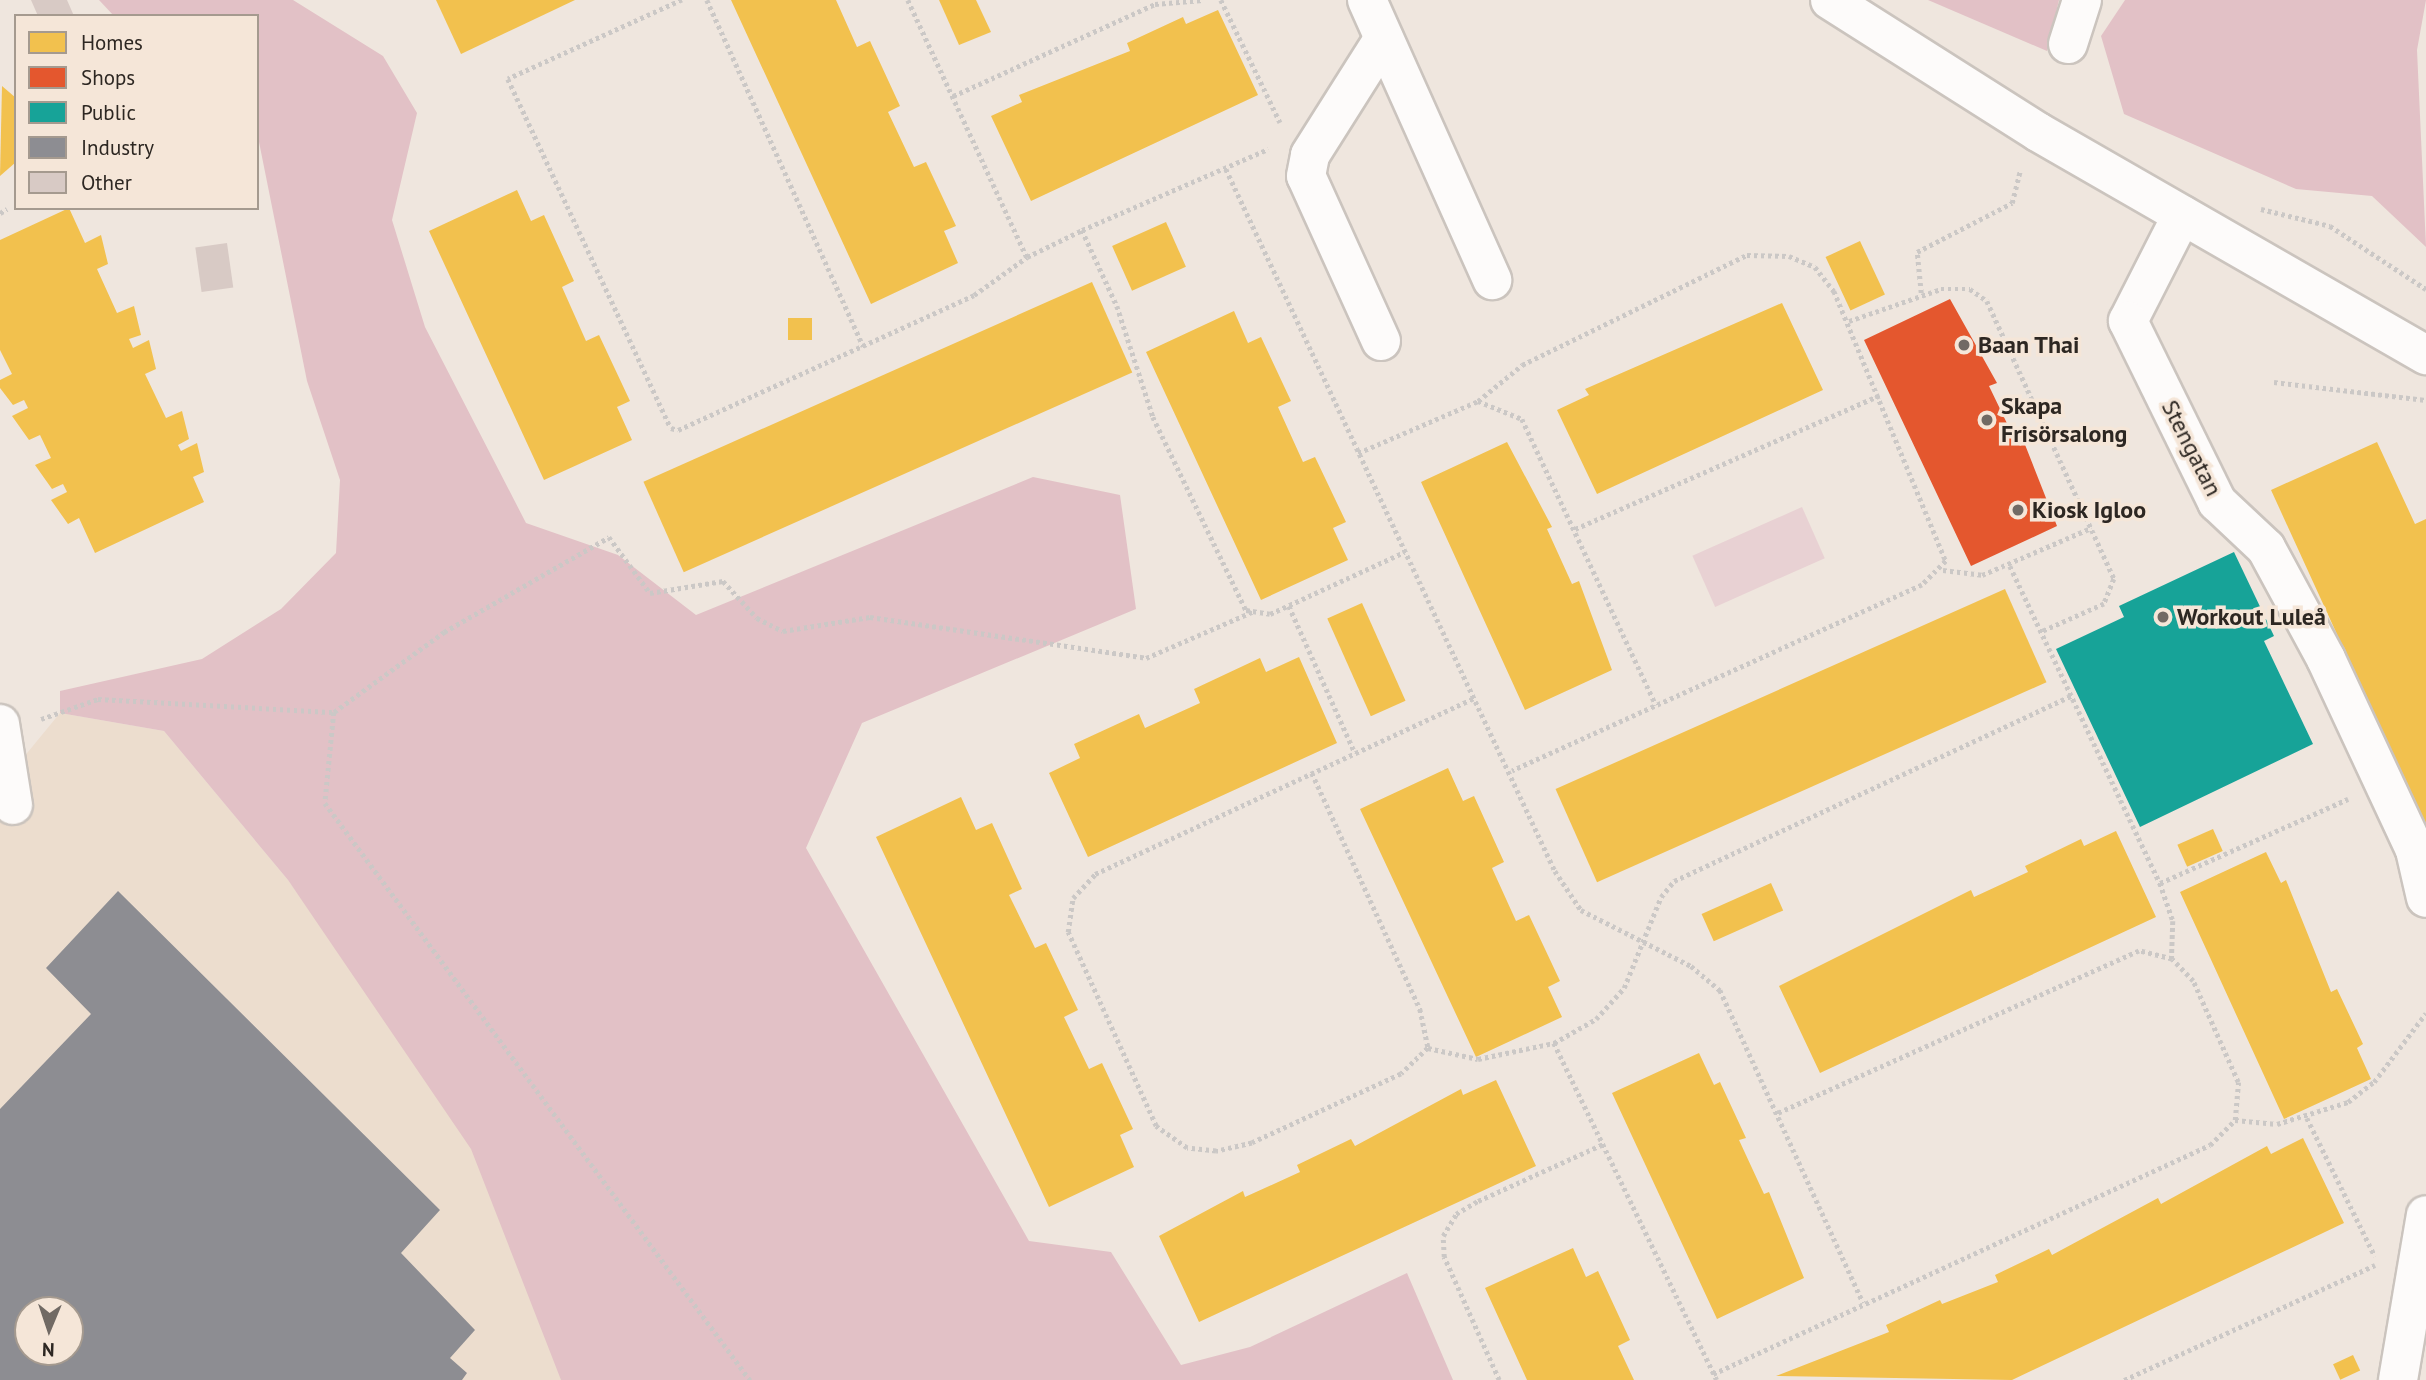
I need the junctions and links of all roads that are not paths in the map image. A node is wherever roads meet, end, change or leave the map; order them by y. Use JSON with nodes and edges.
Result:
{"nodes":[{"id":1,"x":1367,"y":0,"type":"edge"},
{"id":2,"x":1829,"y":0,"type":"edge"},
{"id":3,"x":2082,"y":0,"type":"edge"},
{"id":4,"x":1384,"y":38,"type":"junction"},
{"id":5,"x":2068,"y":44,"type":"dead end"},
{"id":6,"x":2182,"y":215,"type":"junction"},
{"id":7,"x":1492,"y":280,"type":"dead end"},
{"id":8,"x":1381,"y":341,"type":"dead end"},
{"id":9,"x":2426,"y":355,"type":"edge"},
{"id":10,"x":1,"y":729,"type":"edge"},
{"id":11,"x":13,"y":805,"type":"dead end"},
{"id":12,"x":2426,"y":898,"type":"edge"},
{"id":13,"x":2426,"y":1215,"type":"edge"},
{"id":14,"x":2398,"y":1380,"type":"edge"}],
"edges":[{"from":1,"to":4,"type":"street"},
{"from":2,"to":6,"type":"street"},
{"from":3,"to":5,"type":"street"},
{"from":4,"to":7,"type":"street"},
{"from":4,"to":8,"type":"street"},
{"from":6,"to":9,"type":"street"},
{"from":6,"to":12,"type":"street","name":"Stengatan"},
{"from":10,"to":11,"type":"street"},
{"from":13,"to":14,"type":"street"}]}
